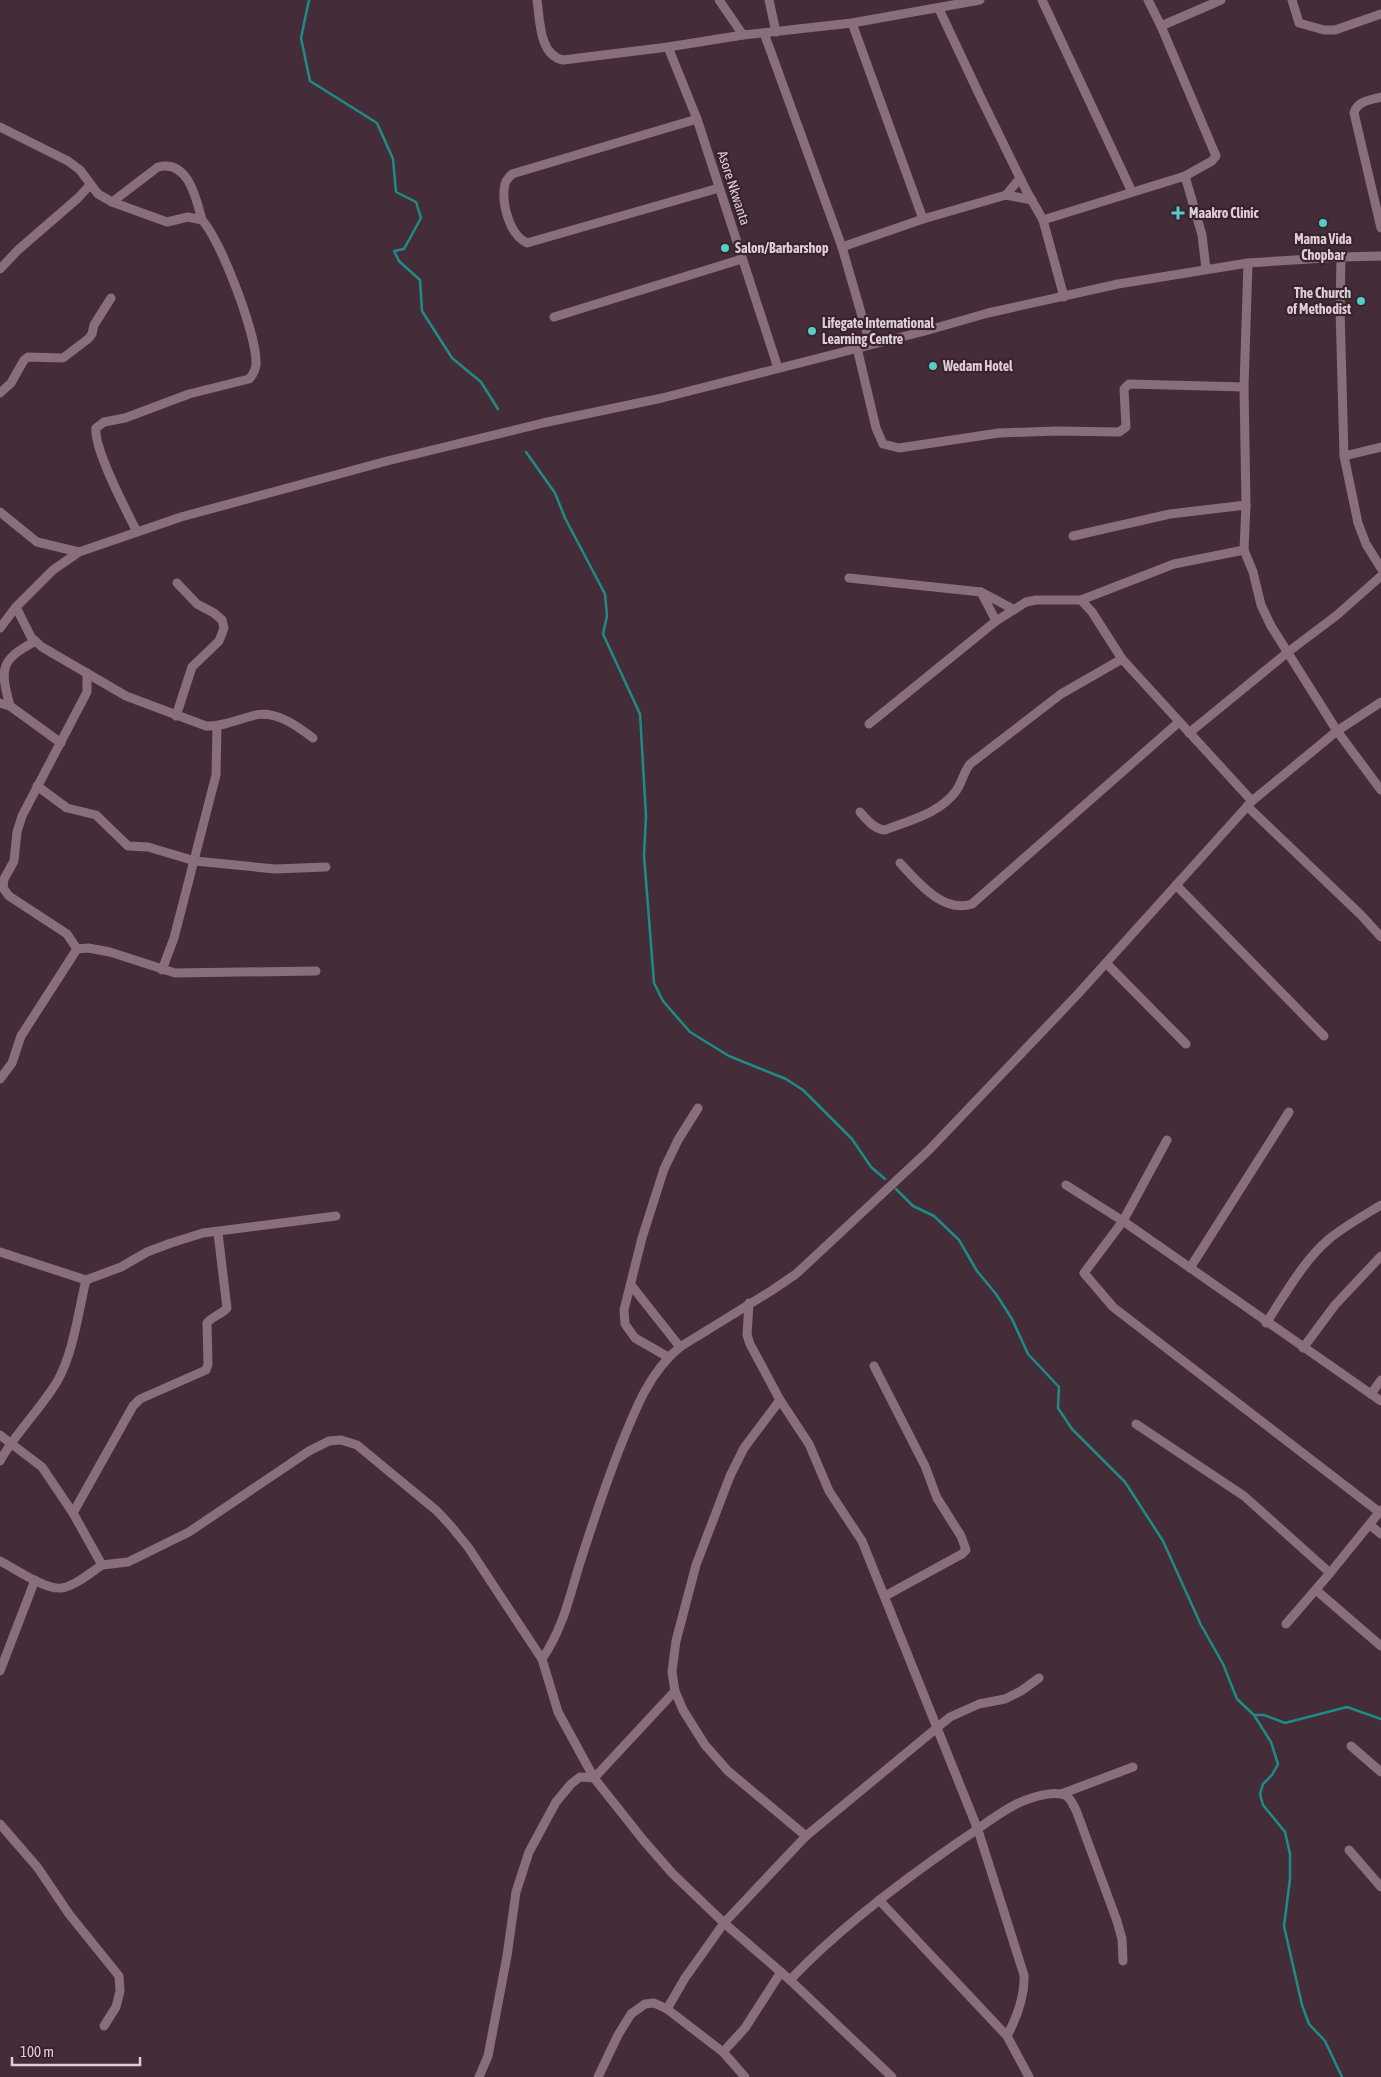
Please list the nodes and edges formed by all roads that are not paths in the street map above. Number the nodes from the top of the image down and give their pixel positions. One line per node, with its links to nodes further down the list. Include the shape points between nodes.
1 (537, 0): 16 (street, via 545,46 557,59)
2 (719, 0): 15 (street)
3 (769, 0): 13 (street)
4 (980, 0): 9 (street)
5 (1042, 0): 24 (street)
6 (1148, 0): 12 (street)
7 (1220, 0): 12 (street)
8 (1292, 0): 10 (street, via 1299,23 1324,30 1335,30)
9 (939, 9): 11 (street); 21 (street)
10 (1381, 14)
11 (852, 22): 13 (street); 28 (street)
12 (1161, 26): 20 (street, via 1216,156)
13 (776, 32): 14 (street)
14 (764, 33): 15 (street); 32 (street)
15 (743, 35): 16 (street)
16 (668, 48): 18 (street, Asore Nkwanta)
17 (1381, 97): 31 (street, via 1362,103 1354,113)
18 (697, 119): 23 (street, Asore Nkwanta); 23 (street, via 512,174 505,182 504,194 512,228 520,240 527,243)
19 (0, 127): 22 (street, via 68,161 80,170)
20 (1185, 176): 24 (street); 38 (street, via 1202,235)
21 (1020, 178): 25 (street); 26 (street)
22 (90, 185): 27 (street); 37 (street)
23 (719, 188): 35 (street, Asore Nkwanta)
24 (1132, 192): 30 (street)
25 (1006, 195): 26 (street); 28 (street)
26 (1032, 200): 30 (street)
27 (112, 202): 29 (street, via 167,222 188,217); 29 (street, via 165,165 189,180)
28 (923, 219): 32 (street)
29 (202, 220): 51 (street, via 223,255 239,296 256,366 249,379 189,394 104,422 96,428 115,489)
30 (1043, 220): 39 (street)
31 (1381, 228)
32 (842, 247): 42 (street)
33 (1381, 256): 34 (street)
34 (1341, 257): 36 (street); 48 (street)
35 (742, 259): 41 (street); 44 (street, Asore Nkwanta)
36 (1248, 263): 38 (street); 45 (street)
37 (0, 269)
38 (1206, 269): 39 (street)
39 (1064, 297): 42 (street)
40 (111, 298): 46 (street, via 88,339 63,358 28,357 11,383)
41 (554, 317)
42 (870, 344): 43 (street)
43 (857, 348): 44 (street); 45 (street, via 876,428 883,444 899,448 998,433 1119,432 1126,427 1124,389 1129,384)
44 (778, 368): 51 (street, via 387,461)
45 (1244, 386): 49 (street)
46 (0, 393)
47 (1381, 448): 48 (street)
48 (1344, 456): 55 (street, via 1358,523)
49 (1246, 505): 52 (street, via 1170,514); 53 (street)
50 (0, 512): 54 (street, via 37,542)
51 (137, 532): 54 (street)
52 (1073, 536)
53 (1244, 550): 60 (street, via 1174,564); 68 (street, via 1261,605)
54 (79, 552): 62 (street, via 53,570)
55 (1381, 568)
56 (1381, 576): 68 (street)
57 (849, 578): 59 (street)
58 (177, 583): 74 (street, via 197,604 222,620 224,628 218,641 192,667)
59 (981, 592): 63 (street); 65 (street)
60 (1094, 596): 61 (street); 64 (street)
61 (1081, 600): 63 (street, via 1036,600); 64 (street)
62 (16, 606): 66 (street); 67 (street)
63 (1013, 609): 65 (street)
64 (1092, 612): 69 (street)
65 (996, 621): 76 (street)
66 (0, 628)
67 (34, 642): 70 (street); 73 (street, via 17,649 2,666 1,678)
68 (1288, 652): 78 (street); 79 (street)
69 (1122, 659): 75 (street); 85 (street, via 1060,694 977,759 964,772 957,790 931,813 885,830 873,825)
70 (87, 673): 74 (street, via 126,696); 81 (street, via 86,692)
71 (1381, 702): 78 (street)
72 (0, 703): 73 (street)
73 (10, 706): 81 (street)
74 (176, 716): 77 (street)
75 (1179, 722): 79 (street); 87 (street, via 972,904 964,907 939,899)
76 (869, 724)
77 (217, 727): 80 (street, via 254,715 272,716 292,722); 86 (street, via 216,775)
78 (1337, 731): 83 (street); 84 (street)
79 (1189, 733): 84 (street)
80 (313, 738)
81 (61, 743): 82 (street)
82 (37, 786): 86 (street, via 67,808 96,815 128,846 148,847); 91 (street, via 22,816 14,861 2,888 67,934)
83 (1381, 790)
84 (1250, 803): 89 (street); 90 (street)
85 (860, 812)
86 (195, 861): 88 (street, via 275,869); 93 (street)
87 (900, 862)
88 (326, 867)
89 (1176, 885): 92 (street); 95 (street)
90 (1381, 937)
91 (76, 949): 93 (street, via 110,952); 97 (street, via 21,1036 12,1063)
92 (1106, 963): 96 (street); 111 (street, via 929,1150 796,1274)
93 (162, 970): 94 (street, via 175,973)
94 (316, 971)
95 (1324, 1036)
96 (1186, 1044)
97 (0, 1079)
98 (698, 1108): 110 (street, via 664,1169)
99 (1289, 1112): 108 (street)
100 (1167, 1140): 104 (street)
101 (1066, 1184): 104 (street)
102 (1381, 1205): 112 (street, via 1328,1240 1307,1263)
103 (336, 1216): 105 (street)
104 (1123, 1221): 108 (street); 125 (street, via 1086,1269 1084,1273 1088,1280 1113,1307)
105 (218, 1233): 109 (street, via 171,1243); 126 (street, via 227,1308 206,1323 206,1370 133,1406)
106 (0, 1252): 109 (street)
107 (1381, 1256): 114 (street, via 1335,1305)
108 (1190, 1268): 112 (street)
109 (86, 1280): 123 (street, via 65,1365 44,1402)
110 (631, 1285): 113 (street); 115 (street, via 624,1310 625,1324 635,1338)
111 (749, 1303): 113 (street); 119 (street, via 750,1344)
112 (1266, 1323): 114 (street)
113 (680, 1347): 115 (street)
114 (1303, 1348): 118 (street)
115 (668, 1357): 137 (street, via 641,1396 599,1502 562,1622 553,1644)
116 (874, 1366): 134 (street, via 925,1466 937,1498 966,1550)
117 (1381, 1380): 118 (street)
118 (1371, 1394): 120 (street)
119 (780, 1400): 134 (street, via 809,1444 829,1491 862,1541); 140 (street, via 744,1448 696,1565 676,1641 672,1672)
120 (1381, 1402)
121 (1136, 1424): 131 (street, via 1244,1496)
122 (0, 1435): 123 (street)
123 (10, 1442): 124 (street); 126 (street, via 42,1466)
124 (0, 1461)
125 (1380, 1511): 127 (street)
126 (73, 1513): 130 (street)
127 (1370, 1525): 128 (street); 131 (street)
128 (1381, 1534)
129 (0, 1561): 132 (street)
130 (102, 1565): 132 (street, via 59,1588); 137 (street, via 128,1562 165,1545 309,1452 329,1441 341,1440 357,1445 378,1461 450,1525)
131 (1330, 1573): 133 (street)
132 (35, 1580): 138 (street)
133 (1316, 1590): 135 (street); 136 (street)
134 (885, 1596): 141 (street)
135 (1286, 1624)
136 (1381, 1646)
137 (542, 1659): 145 (street, via 558,1712)
138 (0, 1671)
139 (1039, 1678): 141 (street, via 1005,1699 979,1704)
140 (675, 1691): 145 (street); 149 (street, via 705,1745 728,1771)
141 (937, 1726): 148 (street); 149 (street)
142 (1351, 1746): 144 (street)
143 (1133, 1767): 146 (street)
144 (1381, 1772)
145 (594, 1778): 153 (street, via 672,1873); 161 (street, via 580,1777 562,1793 529,1852 516,1892 507,1956)
146 (1061, 1794): 148 (street, via 1045,1795 1011,1806); 154 (street, via 1070,1798 1076,1810 1117,1921)
147 (0, 1824): 158 (street, via 38,1868 69,1914 120,1976 116,2007)
148 (978, 1830): 152 (street); 159 (street, via 1024,1975 1025,1987 1018,2013)
149 (806, 1836): 153 (street)
150 (1349, 1850): 151 (street)
151 (1381, 1887)
152 (879, 1900): 156 (street); 159 (street)
153 (724, 1923): 155 (street); 157 (street)
154 (1123, 1961)
155 (781, 1972): 156 (street); 160 (street, via 745,2028)
156 (790, 1980): 164 (street)
157 (667, 2009): 160 (street); 162 (street, via 654,2003 644,2004 630,2014)
158 (104, 2026)
159 (1007, 2036): 165 (street)
160 (723, 2052): 163 (street)
161 (482, 2076)
162 (598, 2077)
163 (745, 2077)
164 (892, 2077)
165 (1029, 2077)

